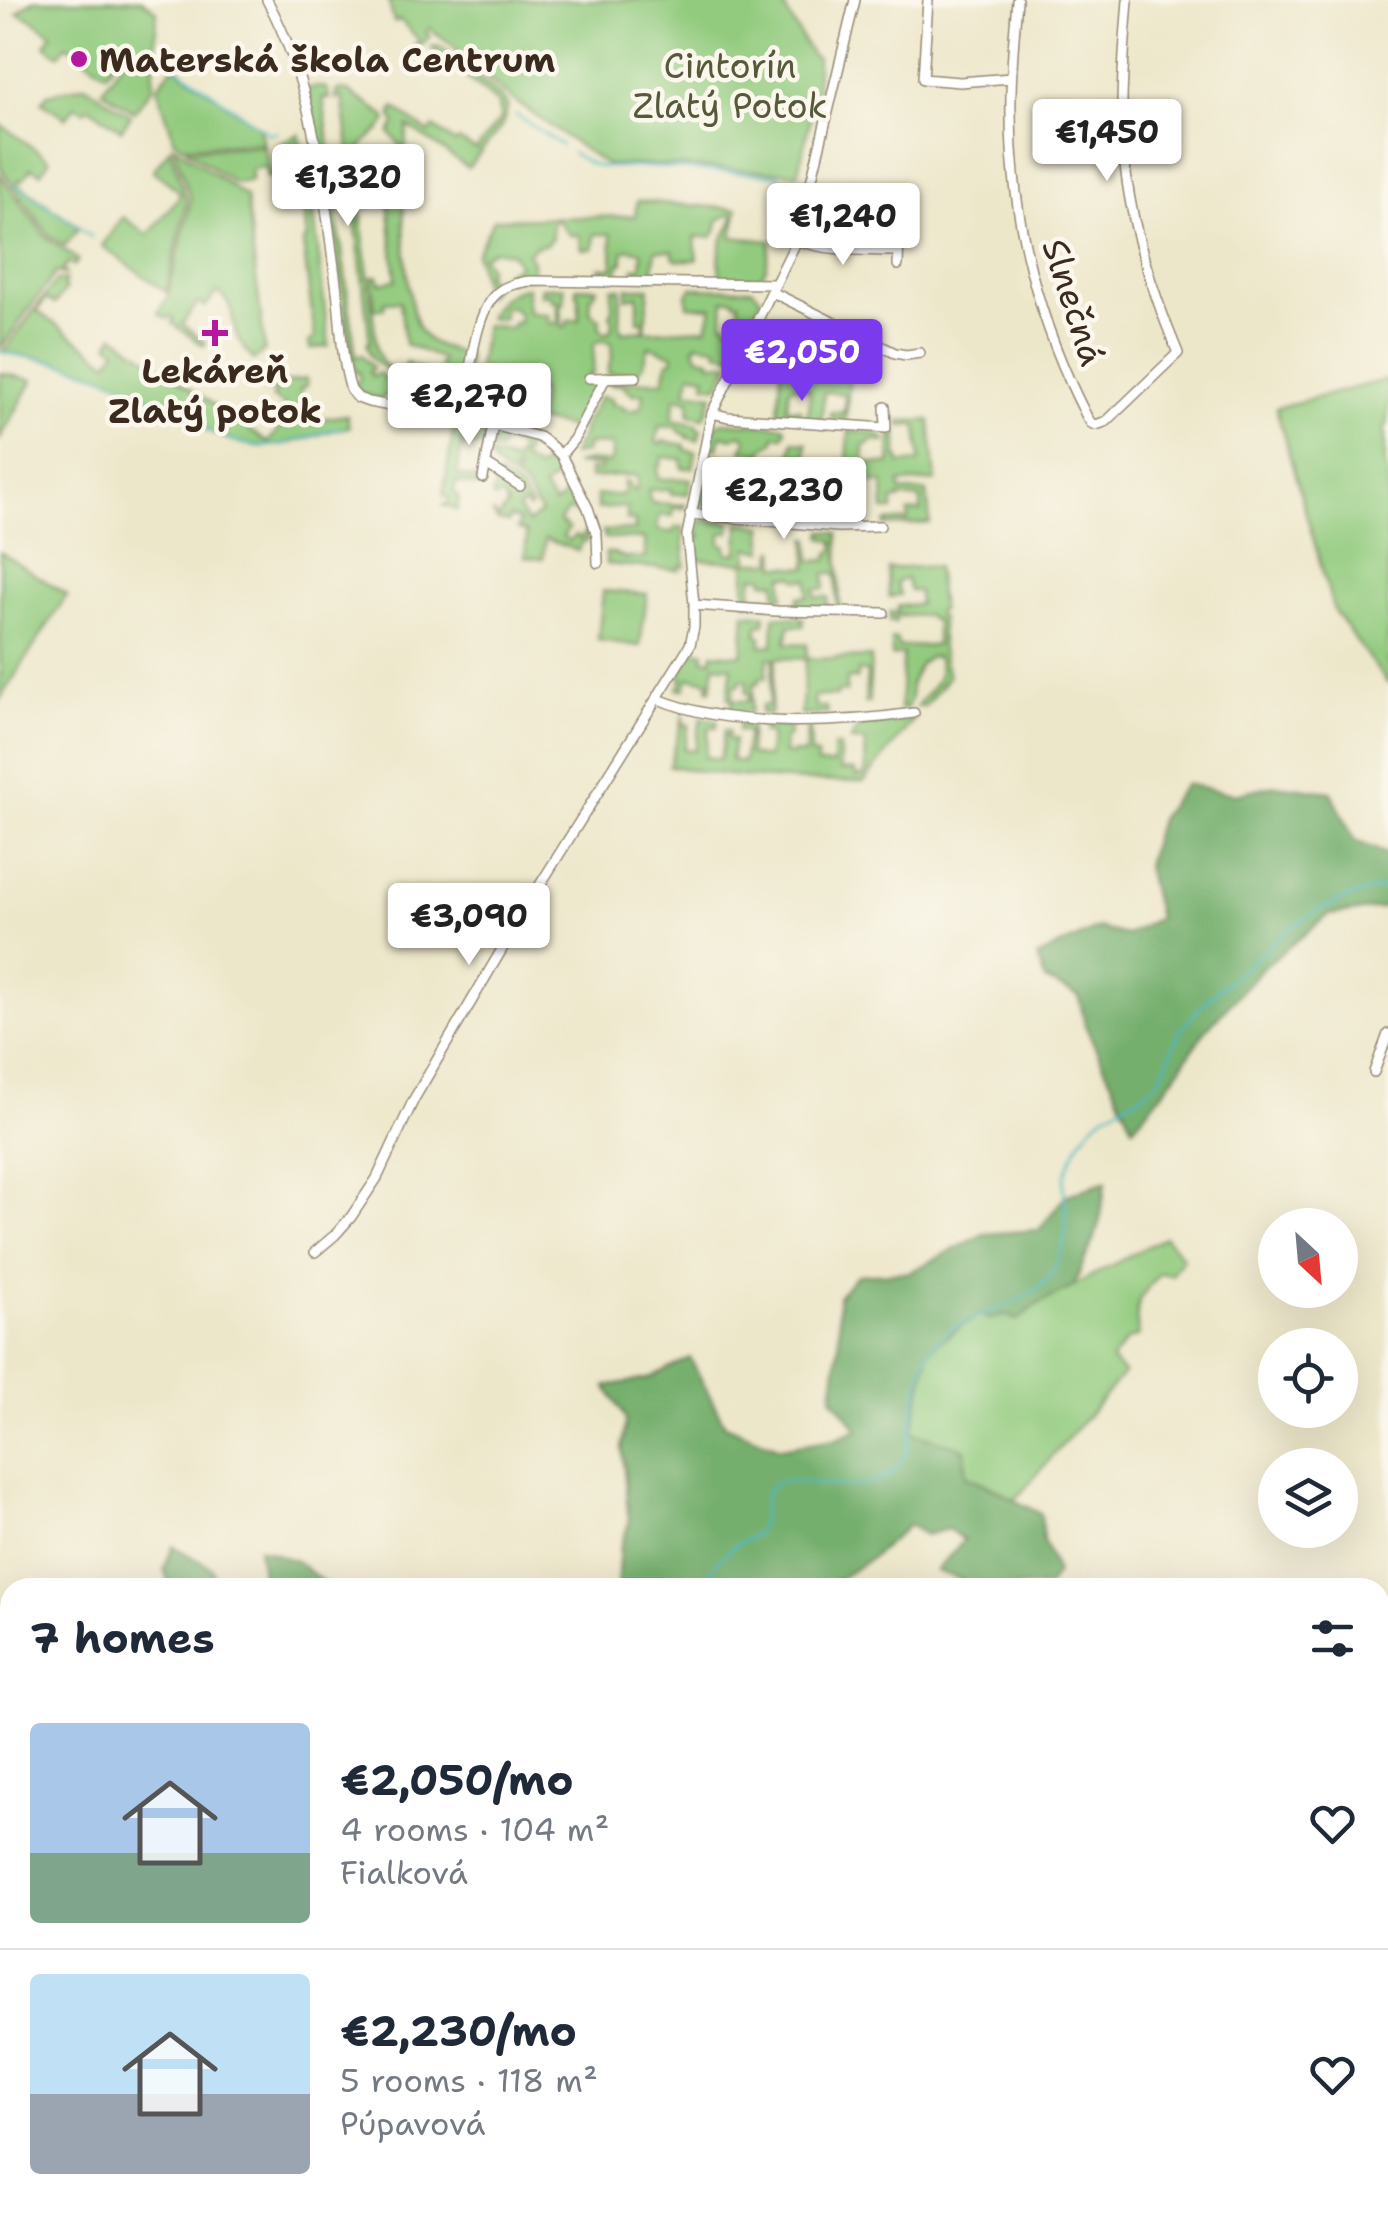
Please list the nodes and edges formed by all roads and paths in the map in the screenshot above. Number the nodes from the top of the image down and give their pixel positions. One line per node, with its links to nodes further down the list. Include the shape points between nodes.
1 (267, 0): 18 (street, via 294,62 315,145 351,390 368,402)
2 (854, 0): 8 (street)
3 (928, 0): 6 (street, via 922,79)
4 (1017, 0): 6 (street, Slnečná)
5 (1128, 0): 6 (street, Slnečná, via 1122,104 1128,192 1147,274 1178,353 1100,424 1090,422 1056,348 1030,266 1014,171)
6 (1011, 78)
7 (899, 237): 9 (street)
8 (797, 240): 9 (street); 11 (street)
9 (898, 251): 10 (street)
10 (898, 265)
11 (774, 288): 12 (street, via 895,353); 17 (street); 18 (street, via 513,284 493,296 481,318)
12 (920, 354)
13 (636, 377): 15 (street)
14 (589, 378): 15 (street)
15 (606, 378): 20 (street)
16 (886, 408): 17 (street, via 886,428)
17 (712, 413): 24 (street)
18 (463, 419): 19 (street)
19 (493, 426): 20 (street, via 539,437); 21 (street)
20 (561, 455): 26 (street, via 593,522)
21 (486, 464): 22 (street); 23 (street)
22 (483, 478)
23 (520, 486)
24 (690, 514): 25 (street); 27 (street)
25 (880, 526)
26 (598, 563)
27 (694, 606): 28 (street); 29 (street, via 690,644)
28 (884, 613)
29 (656, 703): 30 (street, via 780,722); 33 (street, via 535,892 414,1099 377,1178)
30 (914, 713)
31 (1388, 1034): 32 (street)
32 (1374, 1072)
33 (315, 1252)

